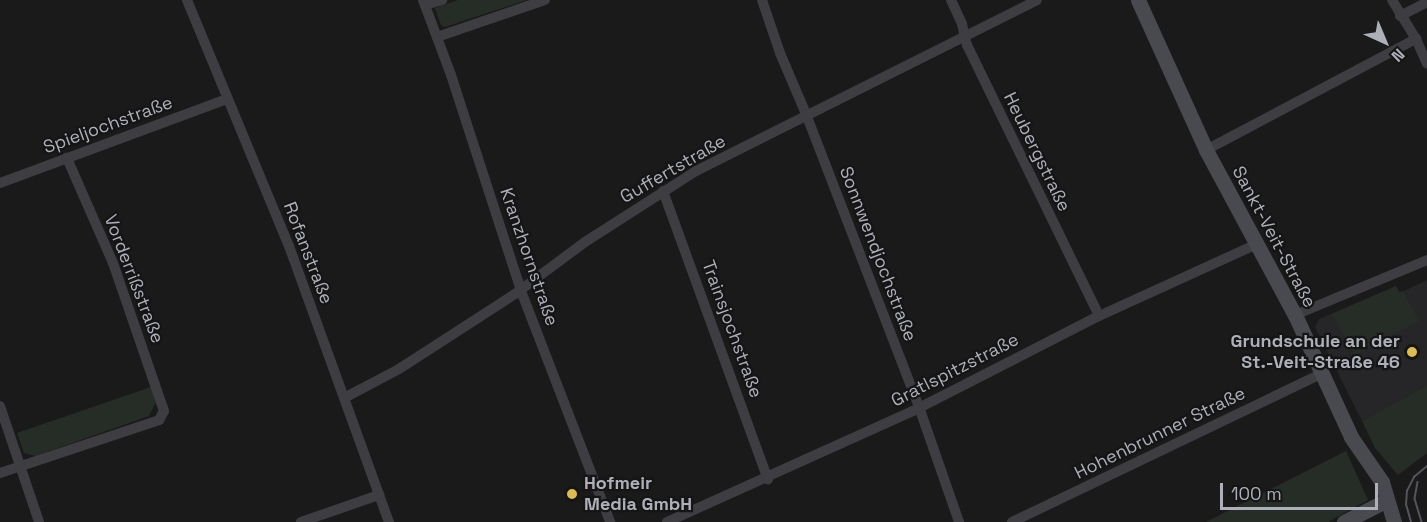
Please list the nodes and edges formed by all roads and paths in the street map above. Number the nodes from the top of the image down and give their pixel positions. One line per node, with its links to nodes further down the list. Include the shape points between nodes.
1 (187, 0): 17 (street, Rofanstraße)
2 (442, 0): 11 (street)
3 (545, 0): 14 (street)
4 (753, 0): 5 (street)
5 (761, 0): 18 (street, Sonnwendjochstraße)
6 (951, 0): 13 (street, Heubergstraße)
7 (1037, 0): 13 (street, Guffertstraße)
8 (1138, 0): 19 (street, Sankt-Veit-Straße)
9 (1392, 0): 12 (street)
10 (1427, 2): 12 (street)
11 (424, 3): 14 (street, Kranzhornstraße)
12 (1400, 16): 15 (street)
13 (965, 34): 18 (street, Guffertstraße); 27 (street, Heubergstraße)
14 (437, 37): 25 (street, Kranzhornstraße)
15 (1416, 39): 16 (street); 19 (street)
16 (1427, 64)
17 (227, 99): 20 (street, Spieljochstraße); 29 (street, Rofanstraße, via 289,246)
18 (806, 114): 22 (street, Guffertstraße); 31 (street, Sonnwendjochstraße)
19 (1206, 150): 23 (street, Sankt-Veit-Straße)
20 (67, 158): 21 (street, Spieljochstraße); 32 (street, Vorderrißstraße, via 113,263 164,408 159,420)
21 (0, 183)
22 (663, 190): 25 (street, Guffertstraße); 34 (street, Trainsjochstraße)
23 (1255, 245): 26 (street, Sankt-Veit-Straße); 27 (street, Gratlspitzstraße)
24 (1427, 260): 26 (street)
25 (521, 291): 29 (street, Guffertstraße, via 399,369); 40 (street, Kranzhornstraße)
26 (1295, 315): 28 (street, Sankt-Veit-Straße)
27 (1099, 316): 31 (street, Gratlspitzstraße)
28 (1321, 374): 36 (street, Sankt-Veit-Straße, via 1351,437 1382,482); 43 (street, Hohenbrunner Straße)
29 (344, 398): 35 (street, Rofanstraße)
30 (0, 406): 32 (street)
31 (919, 407): 34 (street, Gratlspitzstraße); 42 (street, Sonnwendjochstraße)
32 (20, 466): 33 (street); 37 (street)
33 (0, 473)
34 (768, 479): 41 (street, Gratlspitzstraße)
35 (379, 495): 38 (street); 39 (street, Rofanstraße)
36 (1387, 500): 44 (street); 45 (street, Sankt-Veit-Straße)
37 (39, 522)
38 (301, 522)
39 (389, 522)
40 (610, 522)
41 (667, 522)
42 (959, 522)
43 (1012, 522)
44 (1344, 522)
45 (1394, 522)

